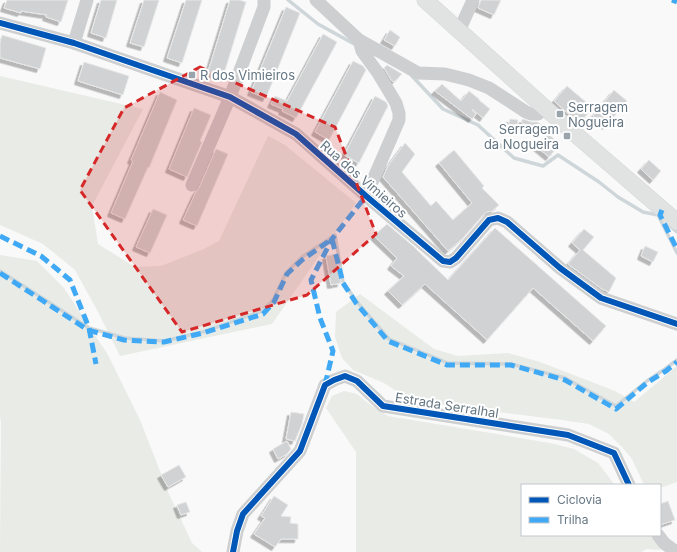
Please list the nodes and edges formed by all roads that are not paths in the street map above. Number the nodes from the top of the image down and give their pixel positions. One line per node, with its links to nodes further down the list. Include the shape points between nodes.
1 (87, 0): 8 (street)
2 (264, 0): 10 (street, via 264,7)
3 (316, 0): 9 (street)
4 (424, 0): 7 (main road)
5 (473, 0): 7 (street)
6 (0, 23): 8 (street, Rua dos Vimieiros)
7 (460, 31): 11 (main road)
8 (74, 43): 10 (street, Rua dos Vimieiros)
9 (360, 45): 11 (street, via 418,73 445,74 489,88 531,114 538,114); 13 (street, via 396,103 399,113 399,120)
10 (230, 97): 12 (street); 13 (street, Rua dos Vimieiros, via 296,134)
11 (544, 107): 14 (main road)
12 (192, 185)
13 (366, 196): 15 (street, Rua dos Vimieiros, via 443,261 450,262 456,258 489,220 498,218 507,222 560,268 601,298)
14 (677, 222)
15 (677, 324)
16 (629, 484): 18 (street, Estrada Serralhal, via 614,453 568,435 384,406 357,381 345,376 325,385 300,451 243,514 236,531)
17 (659, 536): 19 (street)
18 (233, 552)
19 (676, 552)

